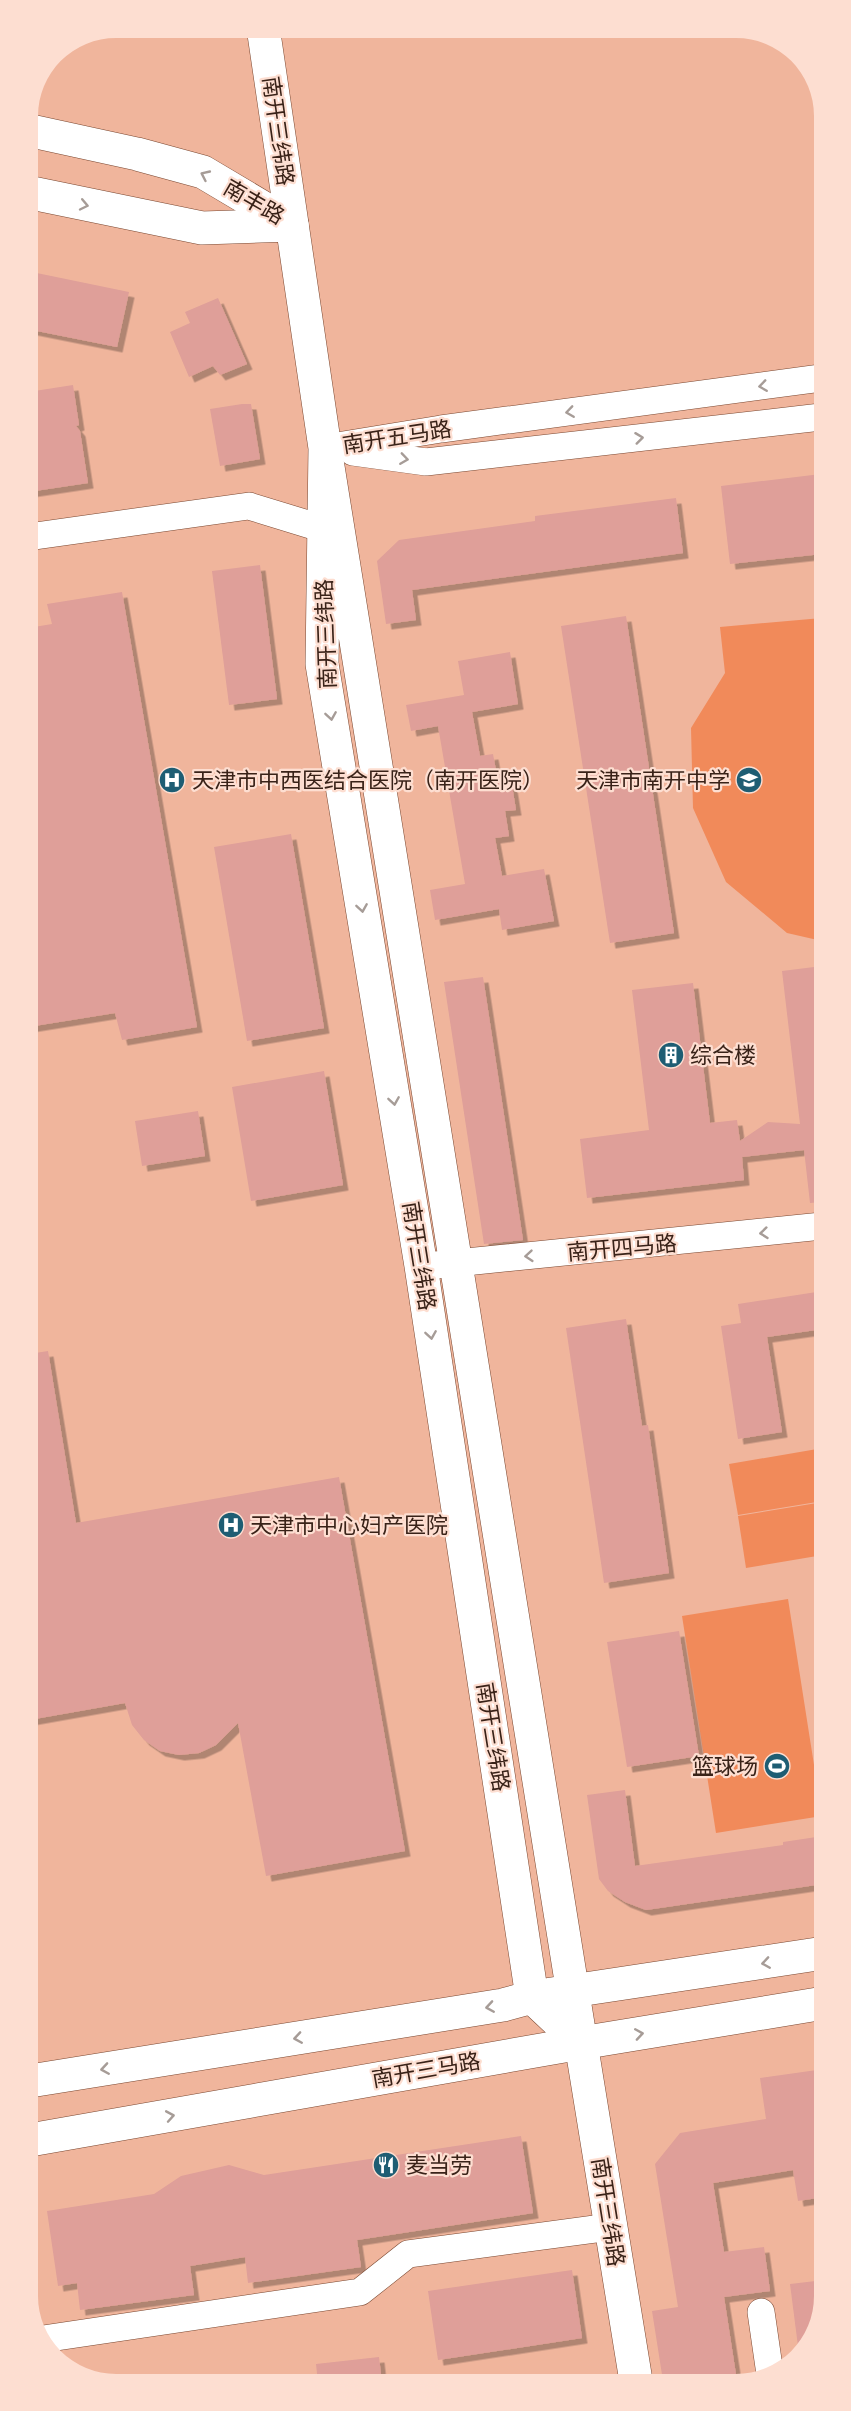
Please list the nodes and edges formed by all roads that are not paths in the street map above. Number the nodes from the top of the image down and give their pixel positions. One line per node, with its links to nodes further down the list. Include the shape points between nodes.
1 (265, 38): 4 (street, 南开三纬路)
2 (38, 132): 4 (street, 南丰路, one-way to 2, via 203,172)
3 (38, 194): 4 (street, 南丰路, one-way to 4, via 202,228)
4 (292, 225): 7 (street, 南开三纬路)
5 (814, 379): 7 (street, 南开五马路, one-way to 7)
6 (814, 418): 7 (street, 南开五马路, one-way to 6, via 426,462)
7 (325, 448): 8 (street, 南开三纬路); 11 (street, 南开三纬路)
8 (324, 529): 9 (street, via 249,506); 12 (street, 南开三纬路, one-way to 12, via 322,664)
9 (38, 536)
10 (814, 1227): 11 (street, 南开四马路, one-way to 11)
11 (458, 1263): 12 (street, 南开四马路); 14 (street, 南开三纬路)
12 (421, 1266): 15 (street, 南开三纬路, one-way to 15)
13 (814, 1955): 14 (street, one-way to 14)
14 (572, 1992): 15 (street); 17 (street, 南开三纬路)
15 (532, 1997): 17 (street); 18 (street, one-way to 18, via 503,2005)
16 (814, 2005): 17 (street, 南开三马路, one-way to 16)
17 (581, 2043): 19 (street, 南开三马路, one-way to 17); 20 (street, 南开三纬路)
18 (38, 2080)
19 (38, 2139)
20 (610, 2227): 22 (street, via 408,2254 360,2292); 24 (street, 南开三纬路)
21 (761, 2312): 23 (street)
22 (50, 2338)
23 (769, 2366)
24 (635, 2374)

